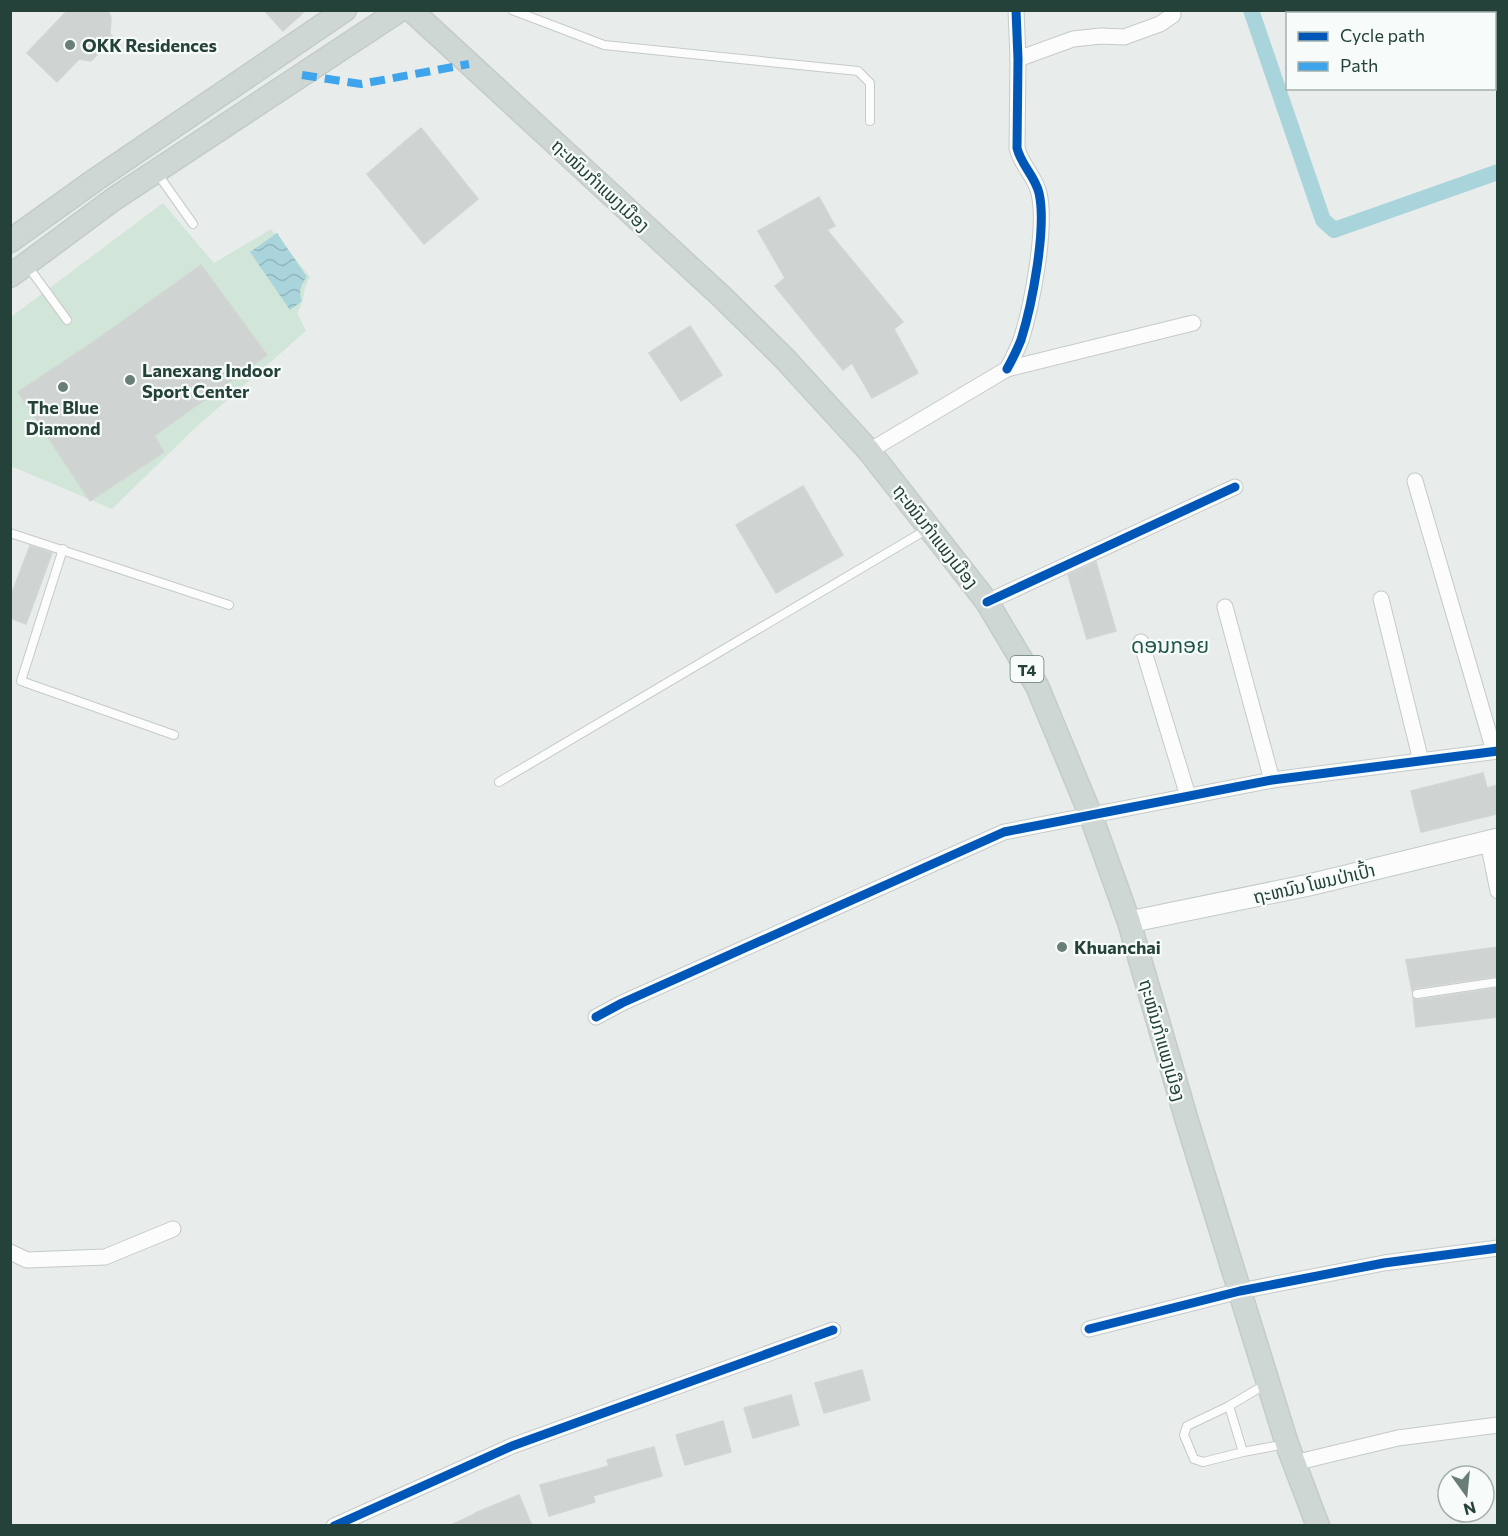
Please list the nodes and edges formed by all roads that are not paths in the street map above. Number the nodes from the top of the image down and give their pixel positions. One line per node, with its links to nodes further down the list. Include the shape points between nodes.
1 (345, 10): 11 (main road)
2 (400, 10): 9 (main road)
3 (411, 10): 16 (main road, ຖະໜົນກຳແພງເມືອງ / T4, via 721,296)
4 (512, 10): 8 (lane, via 603,45 858,71 870,83)
5 (1016, 10): 7 (street)
6 (1173, 15): 7 (street, via 1124,37 1073,39)
7 (1018, 59): 15 (street, via 1017,148 1039,194 1040,243 1020,341)
8 (870, 121)
9 (156, 172): 10 (lane); 12 (main road)
10 (193, 224)
11 (10, 241)
12 (18, 270): 13 (lane)
13 (67, 320)
14 (1193, 323): 15 (street)
15 (1007, 369): 16 (street)
16 (869, 451): 19 (main road, ຖະໜົນກຳແພງເມືອງ / T4)
17 (1415, 481): 28 (street)
18 (1235, 487): 23 (street)
19 (930, 528): 23 (main road, ຖະໜົນກຳແພງເມືອງ / T4); 31 (lane)
20 (10, 533): 21 (lane)
21 (63, 549): 24 (lane); 27 (lane, via 21,681)
22 (1382, 598): 29 (street)
23 (987, 602): 33 (main road, ຖະໜົນກຳແພງເມືອງ / T4, via 1037,686)
24 (229, 605)
25 (1225, 607): 30 (street)
26 (1141, 642): 32 (street)
27 (174, 735)
28 (1496, 751): 29 (street)
29 (1421, 760): 30 (street)
30 (1272, 780): 32 (street)
31 (498, 782)
32 (1188, 795): 33 (street)
33 (1091, 816): 36 (main road, ຖະໜົນກຳແພງເມືອງ / T4); 39 (street, via 1004,832)
34 (1493, 841): 35 (street); 36 (street, ຖະຫນົນ ໂພນປ່າເປົ້າ)
35 (1497, 891)
36 (1129, 922): 43 (main road, ຖະໜົນກຳແພງເມືອງ / T4)
37 (1497, 982): 38 (lane)
38 (1417, 994)
39 (596, 1017)
40 (173, 1228): 42 (street, via 105,1257 27,1260)
41 (1497, 1248): 43 (street, via 1384,1263)
42 (10, 1252)
43 (1240, 1291): 44 (street); 46 (main road, ຖະໜົນກຳແພງເມືອງ / T4)
44 (1089, 1329)
45 (832, 1330): 51 (street, via 512,1446)
46 (1269, 1383): 47 (lane); 50 (main road, ຖະໜົນກຳແພງເມືອງ / T4)
47 (1229, 1406): 49 (lane); 49 (lane, via 1187,1426 1184,1435 1197,1461)
48 (1497, 1425): 50 (street)
49 (1243, 1452): 50 (lane)
50 (1291, 1454): 52 (main road, ຖະໜົນກຳແພງເມືອງ / T4)
51 (334, 1526)
52 (1318, 1526)

